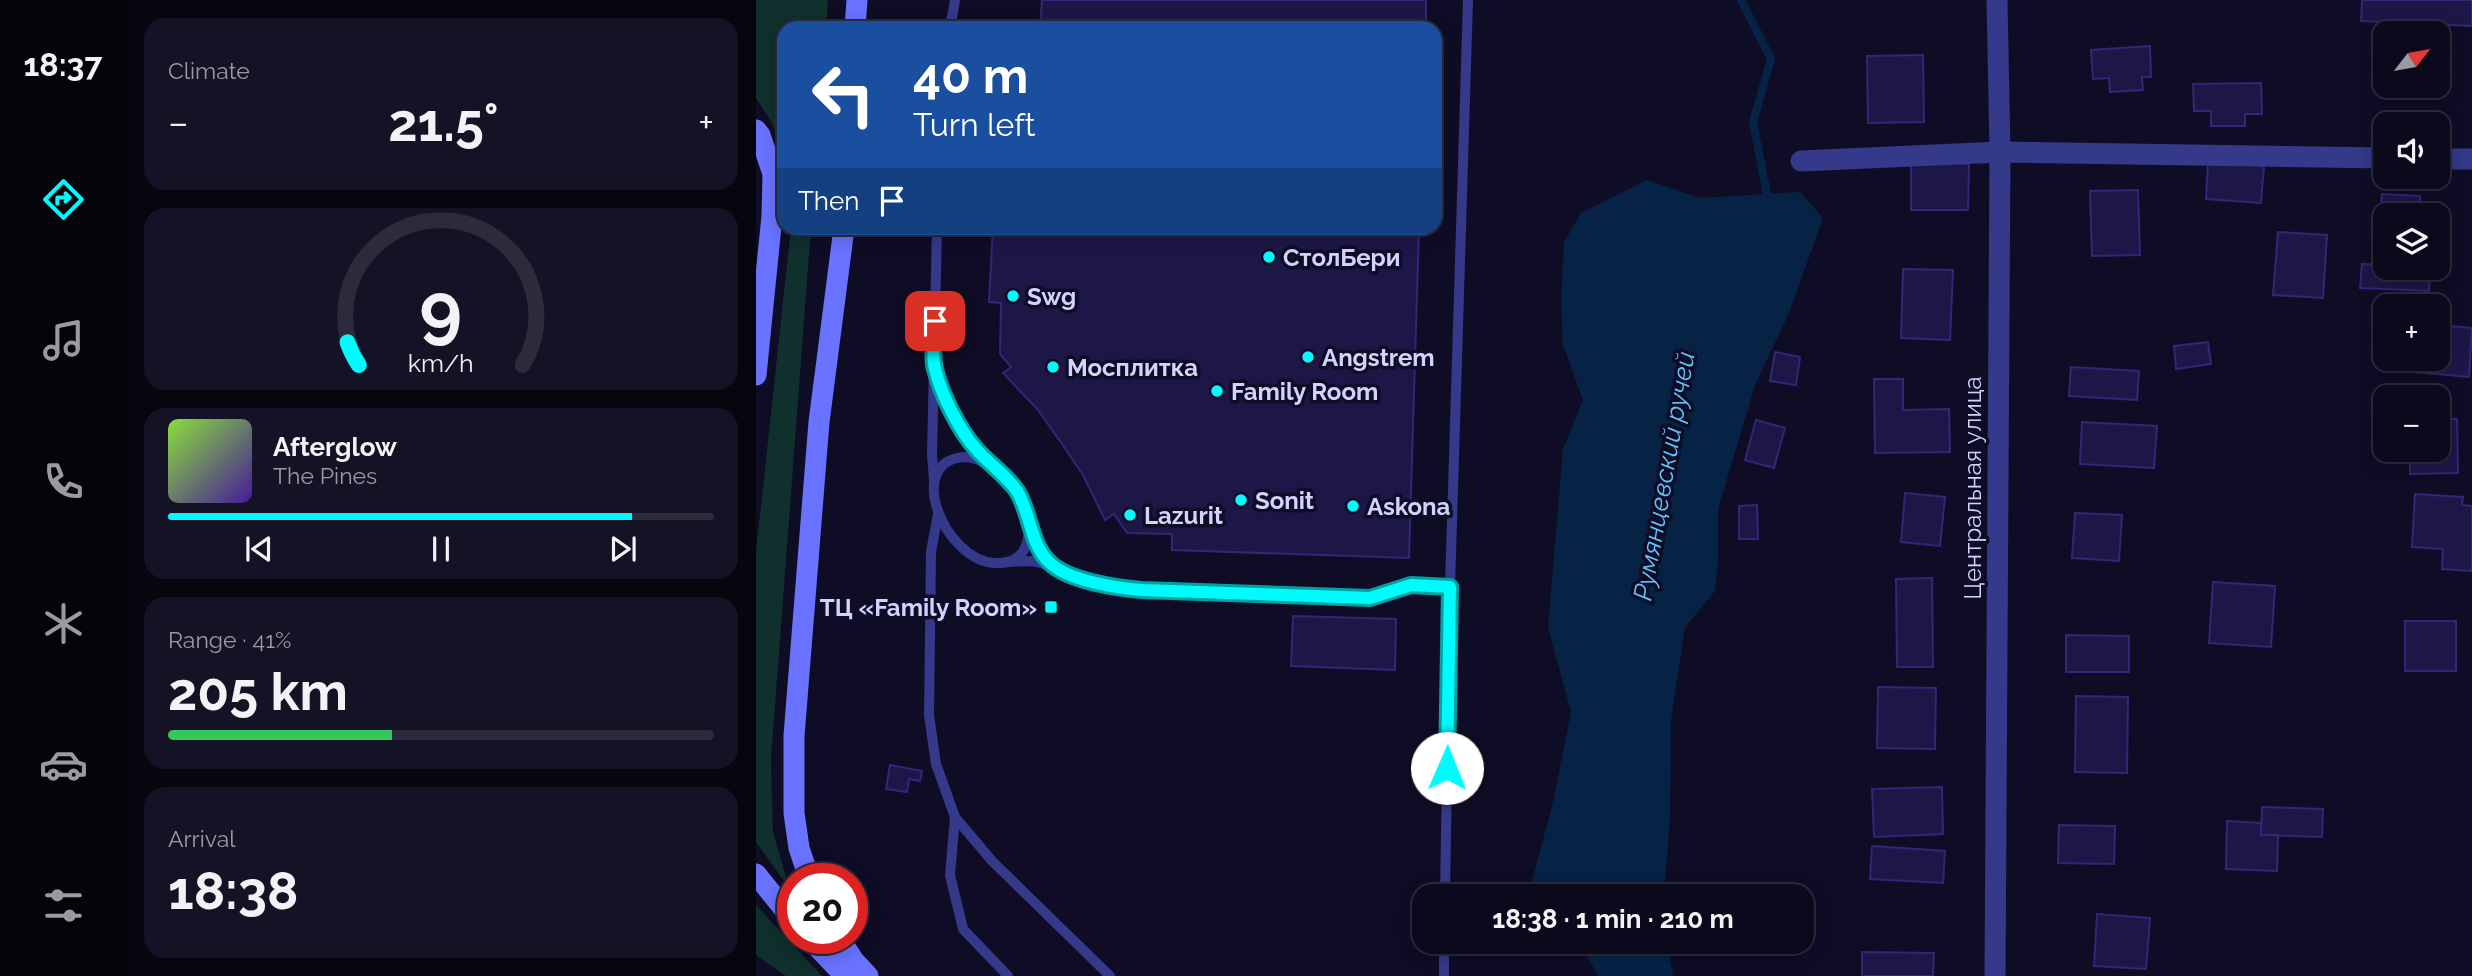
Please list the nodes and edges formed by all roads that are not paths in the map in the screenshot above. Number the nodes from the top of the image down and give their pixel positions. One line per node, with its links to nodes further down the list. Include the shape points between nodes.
1 (857, 0): 5 (main road)
2 (955, 0): 6 (lane)
3 (1468, 0): 23 (lane)
4 (1997, 0): 8 (street, Центральная улица)
5 (856, 21)
6 (951, 21)
7 (756, 130): 16 (main road, via 773,174)
8 (2000, 152): 9 (street); 12 (street); 37 (street, Центральная улица)
9 (2373, 158)
10 (2450, 159): 11 (street)
11 (2472, 159)
12 (1801, 161)
13 (843, 235): 25 (main road, via 819,422 794,736 794,813)
14 (937, 235): 15 (lane)
15 (934, 368): 17 (lane, via 953,415 973,447); 18 (lane)
16 (756, 374)
17 (992, 466): 18 (lane, via 968,457 951,460 940,470); 20 (lane, via 1018,493)
18 (934, 486): 19 (lane)
19 (938, 513): 21 (lane, via 949,534 970,554 989,562); 24 (lane, via 931,552 929,715 936,764)
20 (1028, 520): 21 (lane, via 1023,550); 22 (lane)
21 (1006, 562): 22 (lane)
22 (1051, 565): 23 (lane, via 1118,589 1370,598 1411,585)
23 (1450, 587): 27 (lane)
24 (956, 817): 34 (lane, via 950,875 963,929); 35 (lane, via 992,861)
25 (804, 863)
26 (756, 874): 28 (main road)
27 (1445, 884)
28 (777, 900)
29 (824, 954): 32 (main road)
30 (849, 954): 33 (main road)
31 (1444, 954): 36 (lane)
32 (845, 976)
33 (868, 976)
34 (1009, 976)
35 (1110, 976)
36 (1444, 976)
37 (1995, 976)

